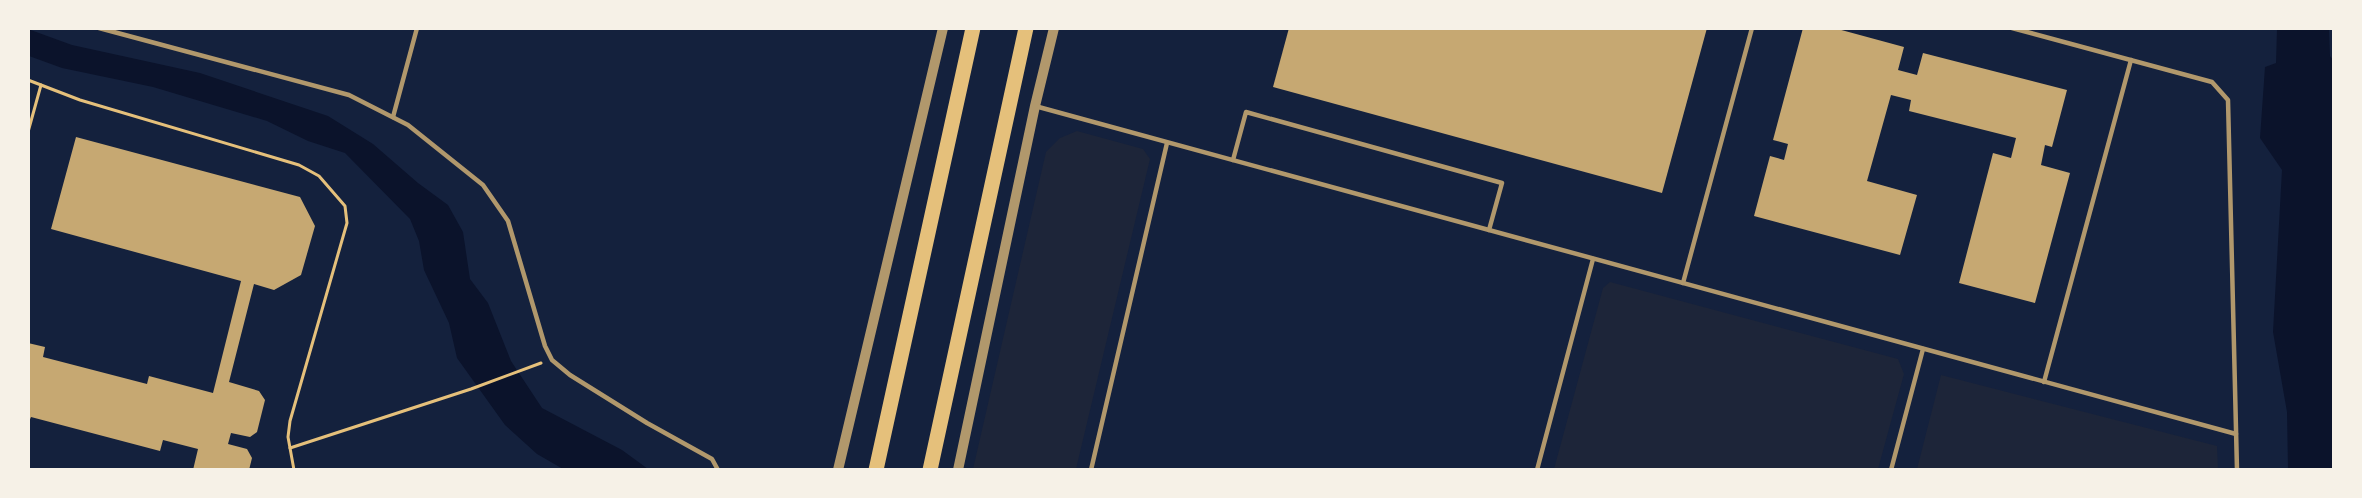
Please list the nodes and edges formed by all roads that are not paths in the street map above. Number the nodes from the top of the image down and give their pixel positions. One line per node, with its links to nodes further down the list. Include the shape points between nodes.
1 (99, 28): 11 (lane, via 348,95)
2 (417, 28): 11 (lane)
3 (943, 28): 21 (street)
4 (974, 28): 22 (main road)
5 (1026, 28): 23 (main road)
6 (1054, 28): 10 (street)
7 (1752, 28): 16 (lane)
8 (2012, 28): 9 (lane)
9 (2131, 60): 18 (lane); 19 (lane, via 2212,82 2228,100)
10 (1035, 106): 12 (lane); 24 (street)
11 (393, 117): 20 (lane, via 483,185 508,221 552,360 647,423 712,459)
12 (1167, 143): 13 (lane); 25 (lane)
13 (1233, 160): 14 (lane); 14 (lane, via 1246,112 1502,183)
14 (1489, 230): 15 (lane)
15 (1593, 258): 16 (lane); 26 (lane)
16 (1683, 284): 17 (lane)
17 (1923, 349): 18 (lane); 27 (lane)
18 (2044, 382): 19 (lane)
19 (2236, 434): 28 (lane)
20 (718, 470)
21 (838, 470)
22 (876, 470)
23 (930, 470)
24 (958, 470)
25 (1091, 470)
26 (1537, 470)
27 (1891, 470)
28 (2237, 470)

